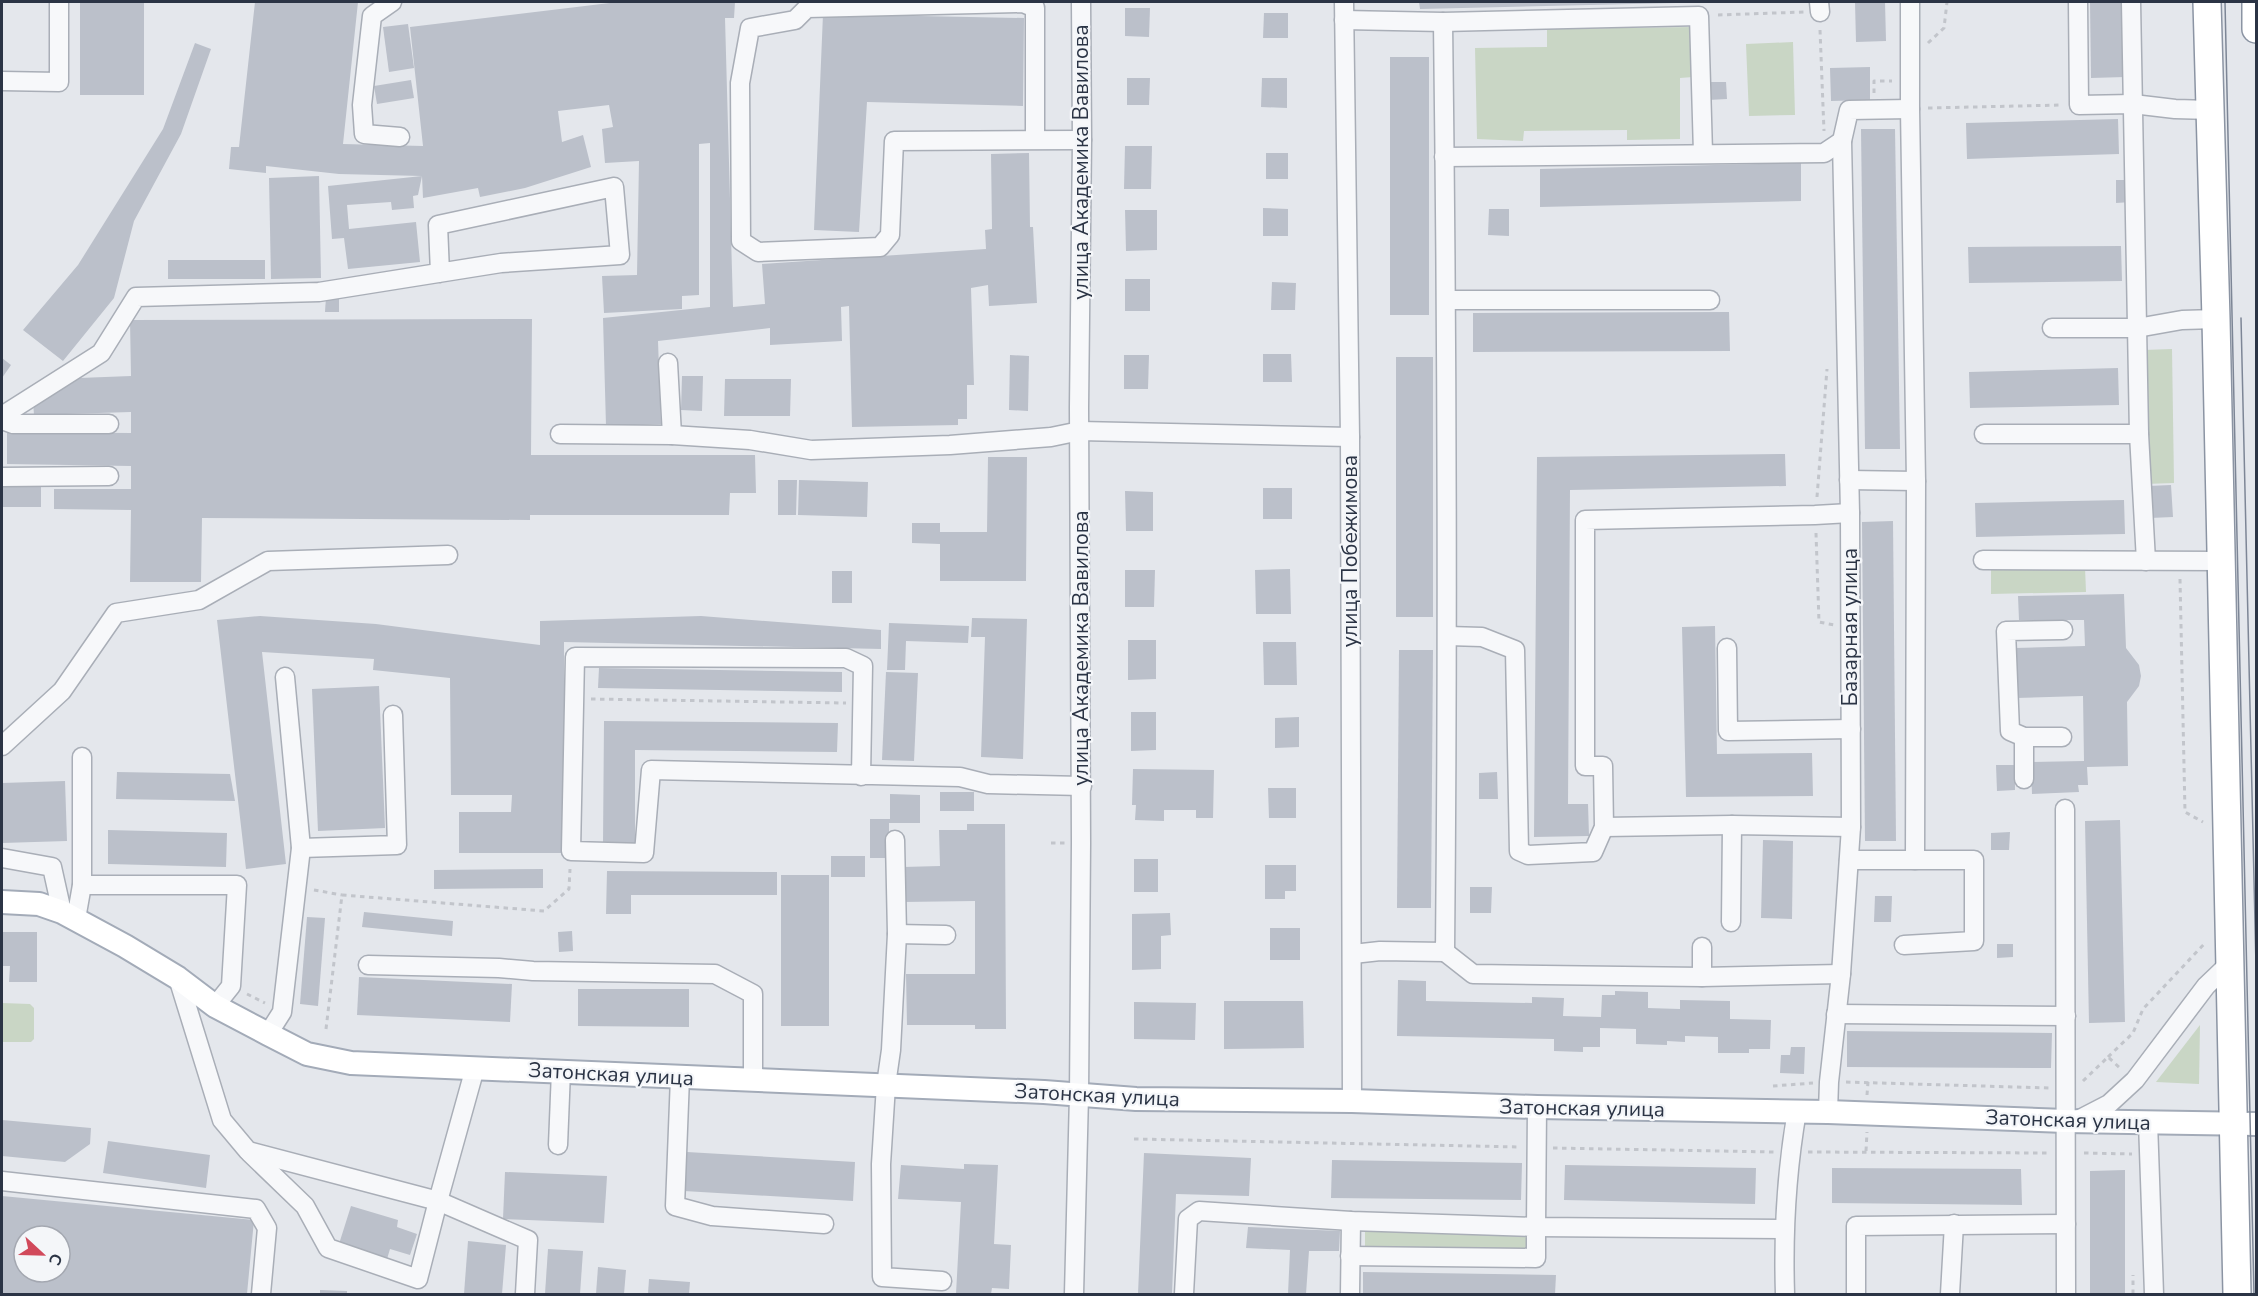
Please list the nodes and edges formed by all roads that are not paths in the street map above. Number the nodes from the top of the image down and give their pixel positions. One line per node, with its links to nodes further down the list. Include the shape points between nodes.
1 (59, 2): 11 (street, via 58,82)
2 (392, 2): 15 (street, via 372,16 362,105 364,134)
3 (1081, 2): 17 (street, улица Академика Вавилова)
4 (1344, 2): 9 (street, улица Побежимова)
5 (1911, 2): 13 (street)
6 (2078, 2): 12 (street, via 2079,105)
7 (2131, 2): 12 (street)
8 (2207, 2): 14 (highway)
9 (1344, 21): 10 (street); 35 (street, улица Побежимова)
10 (1443, 22): 19 (street, via 1699,16); 20 (street)
11 (2, 81)
12 (2133, 104): 14 (street); 25 (street)
13 (1910, 108): 18 (street, Базарная улица, via 1849,110); 39 (street)
14 (2211, 110): 24 (highway)
15 (400, 137)
16 (1035, 139): 16 (street, via 894,141 890,236 880,247 758,252 741,241 740,83 750,28 795,20 807,8 1023,3 1035,8); 17 (street)
17 (1082, 140): 30 (street, улица Академика Вавилова)
18 (1842, 141): 19 (street, via 1824,153); 38 (street, Базарная улица)
19 (1703, 153): 20 (street)
20 (1444, 157): 22 (street)
21 (440, 273): 21 (street, via 501,263 620,255 614,187 438,225); 28 (street, via 319,292 136,297 101,353)
22 (1447, 300): 23 (street); 46 (street)
23 (1710, 300)
24 (2216, 319): 25 (street); 44 (highway)
25 (2137, 327): 26 (street); 33 (street)
26 (2052, 328)
27 (668, 363): 34 (street)
28 (2, 418): 29 (street, via 13,424)
29 (109, 424)
30 (1080, 431): 34 (street, via 950,446 811,450 750,440); 35 (street); 57 (street, улица Академика Вавилова)
31 (560, 434): 34 (street)
32 (1984, 434): 33 (street)
33 (2139, 434): 43 (street)
34 (672, 435)
35 (1350, 437): 76 (street, улица Побежимова)
36 (109, 476): 37 (street)
37 (2, 477)
38 (1849, 480): 39 (street); 40 (street, Базарная улица)
39 (1916, 481): 66 (street)
40 (1850, 513): 50 (street, Базарная улица); 61 (street, via 1585,520 1585,766 1604,766)
41 (448, 555): 53 (street, via 268,561 199,600 116,613 62,691)
42 (1983, 560): 43 (street)
43 (2146, 561): 44 (street)
44 (2221, 561): 77 (highway)
45 (2063, 630): 51 (street, via 2006,631 2010,731)
46 (1448, 636): 61 (street, via 1482,637 1515,650 1519,851 1528,855 1593,852); 75 (street)
47 (1727, 648): 50 (street, via 1728,731)
48 (285, 677): 63 (street)
49 (393, 715): 63 (street, via 397,845)
50 (1851, 729): 60 (street, Базарная улица)
51 (2024, 737): 52 (street); 56 (street)
52 (2062, 737)
53 (2, 746)
54 (82, 757): 67 (street)
55 (861, 776): 55 (street, via 863,666 846,657 575,657 571,851 644,853 651,770); 57 (street, via 960,777 988,784)
56 (2024, 779)
57 (1082, 786): 91 (street, улица Академика Вавилова)
58 (2065, 809): 84 (street)
59 (1732, 825): 60 (street); 61 (street); 70 (street)
60 (1851, 826): 65 (street, Базарная улица)
61 (1604, 827)
62 (895, 840): 71 (street)
63 (301, 848): 85 (street, via 282,1012)
64 (2, 858): 69 (street, via 52,867)
65 (1849, 860): 66 (street); 79 (street, Базарная улица)
66 (1915, 860): 73 (street, via 1974,860 1974,941)
67 (82, 885): 69 (street); 82 (street, via 237,885 231,986)
68 (2, 902): 69 (main road, Затонская улица, via 39,904)
69 (69, 916): 81 (main road, Затонская улица)
70 (1731, 922)
71 (897, 934): 72 (street); 90 (street)
72 (946, 935)
73 (1904, 945)
74 (1702, 947): 80 (street)
75 (1445, 952): 76 (street); 80 (street, via 1473,974)
76 (1353, 954): 92 (street, улица Побежимова)
77 (2229, 964): 96 (street, via 2206,986 2135,1080 2109,1104); 98 (highway)
78 (368, 965): 89 (street, via 715,974 753,994)
79 (1840, 974): 80 (street); 83 (street, Базарная улица)
80 (1702, 977)
81 (178, 978): 82 (main road, Затонская улица); 100 (street, via 222,1120)
82 (215, 1006): 85 (main road, Затонская улица)
83 (1836, 1014): 84 (street); 95 (street, Базарная улица)
84 (2066, 1016): 96 (street, via 2065,1089)
85 (268, 1034): 86 (main road, Затонская улица, via 307,1054 351,1063)
86 (475, 1068): 87 (main road, Затонская улица); 102 (street)
87 (561, 1071): 88 (main road, Затонская улица); 99 (street)
88 (680, 1077): 89 (main road, Затонская улица); 104 (street, via 675,1206 712,1216)
89 (753, 1081): 90 (main road, Затонская улица)
90 (886, 1085): 91 (main road, Затонская улица); 110 (street, via 881,1164 882,1277)
91 (1079, 1095): 92 (main road, Затонская улица); 114 (street, улица Академика Вавилова)
92 (1352, 1101): 93 (main road, Затонская улица)
93 (1537, 1107): 94 (main road, Затонская улица); 107 (street)
94 (1797, 1111): 95 (main road, Затонская улица); 108 (street)
95 (1828, 1112): 96 (main road, Затонская улица)
96 (2070, 1121): 97 (main road, Затонская улица); 106 (street, via 2065,1153)
97 (2148, 1122): 98 (main road, Затонская улица); 121 (street)
98 (2245, 1124): 122 (highway)
99 (558, 1145)
100 (248, 1151): 102 (street); 111 (street, via 305,1206 328,1248)
101 (2, 1181): 112 (street, via 256,1209 267,1228)
102 (438, 1201): 111 (street); 113 (street, via 528,1240)
103 (1351, 1221): 107 (street); 109 (street); 115 (street, via 1199,1211 1188,1219)
104 (824, 1224)
105 (1954, 1224): 106 (street); 118 (street, via 1856,1226); 119 (street)
106 (2066, 1224): 120 (street)
107 (1536, 1227): 108 (street); 109 (street, via 1536,1258)
108 (1783, 1229): 117 (street)
109 (1350, 1256): 116 (street)
110 (942, 1281)
111 (416, 1287)
112 (261, 1294)
113 (525, 1294)
114 (1074, 1294)
115 (1184, 1294)
116 (1350, 1294)
117 (1785, 1294)
118 (1856, 1294)
119 (1950, 1294)
120 (2066, 1294)
121 (2154, 1294)
122 (2237, 1294)

